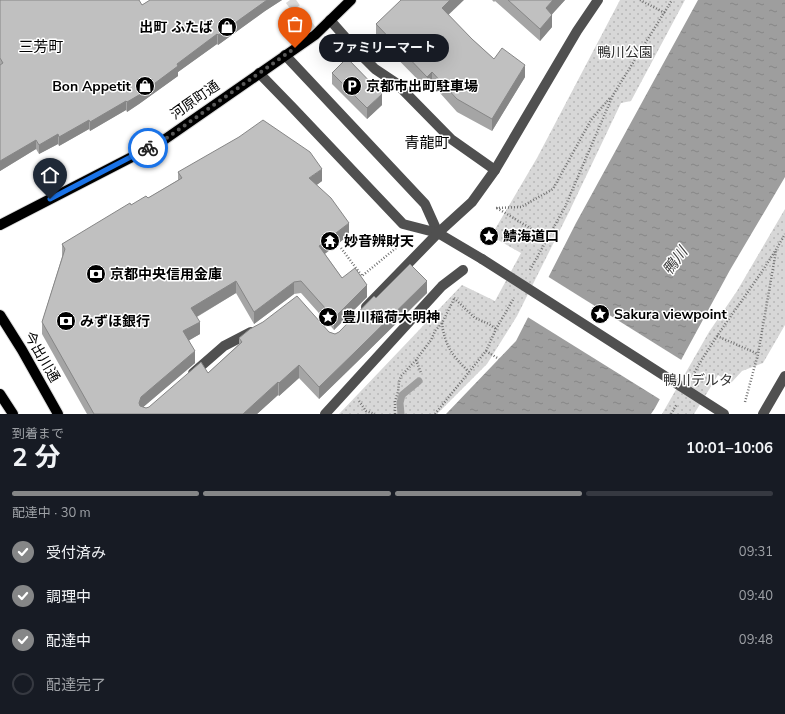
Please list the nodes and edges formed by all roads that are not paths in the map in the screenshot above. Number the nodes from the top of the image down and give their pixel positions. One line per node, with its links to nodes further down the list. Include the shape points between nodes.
1 (350, 0): 3 (main road, 河原町通)
2 (598, 0): 6 (street)
3 (330, 20): 4 (main road, 河原町通); 6 (street, via 375,69 396,84 451,140)
4 (285, 55): 5 (main road, 河原町通); 8 (street, via 425,204)
5 (258, 73): 7 (main road, 河原町通, via 161,142); 8 (street, via 403,224)
6 (495, 170): 8 (street, via 472,202)
7 (0, 225)
8 (438, 232): 10 (street); 19 (street, bridge)
9 (463, 270): 18 (street, via 442,286)
10 (361, 312)
11 (0, 316): 17 (main road, 今出川通)
12 (259, 329): 14 (street, via 224,346)
13 (785, 376): 20 (street)
14 (185, 380)
15 (0, 394): 16 (main road)
16 (13, 414)
17 (58, 414)
18 (325, 414)
19 (724, 414)
20 (763, 414)

